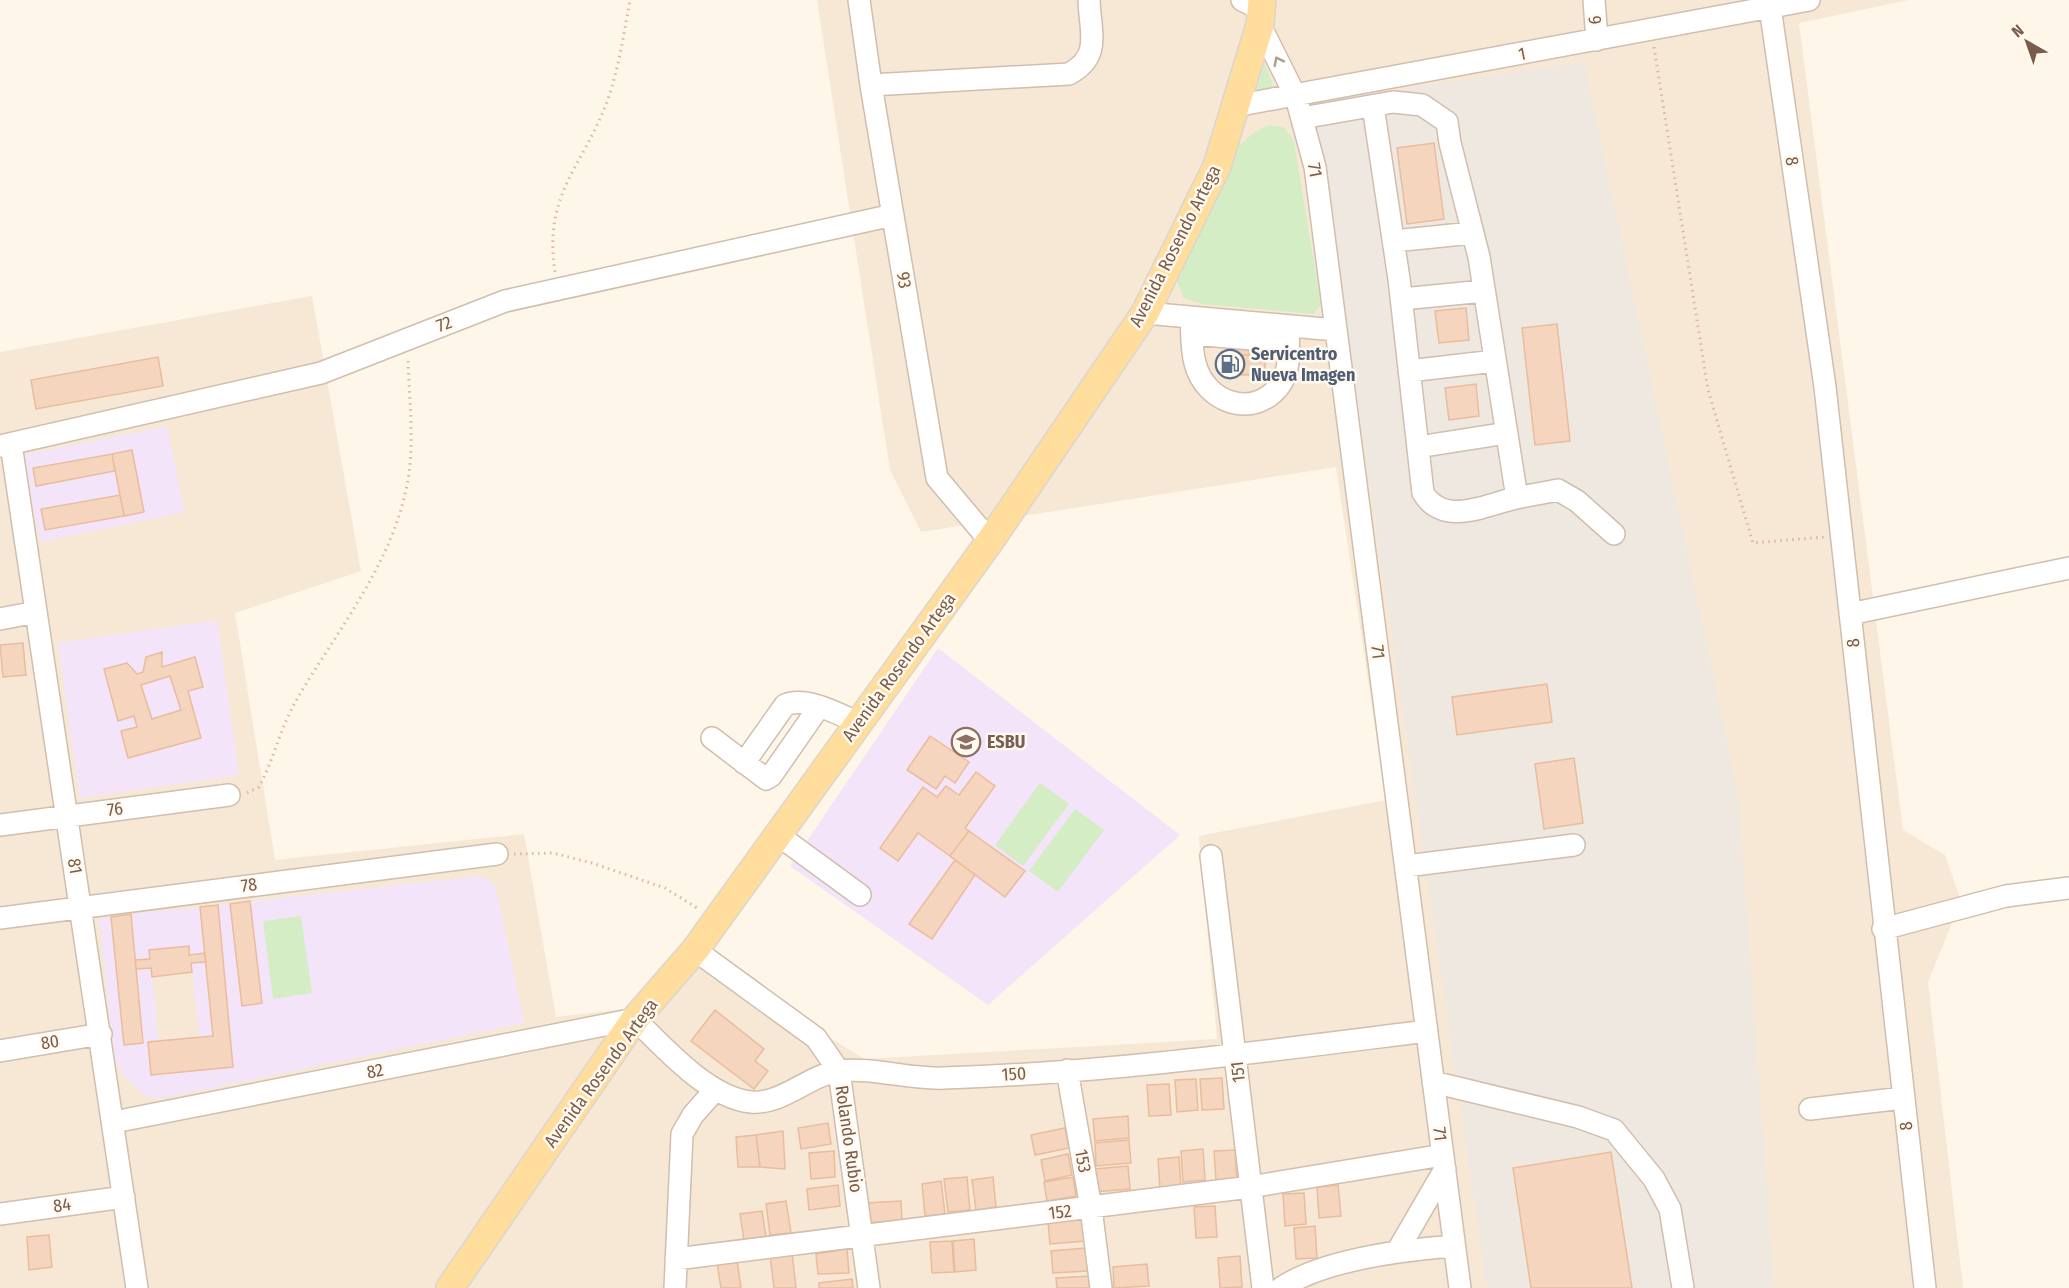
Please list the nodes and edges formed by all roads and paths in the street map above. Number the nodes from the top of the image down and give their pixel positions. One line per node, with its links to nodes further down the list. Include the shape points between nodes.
1 (630, 0): 18 (path, via 617,71 607,100 555,211 551,244)
2 (859, 0): 10 (street, 93)
3 (1089, 0): 10 (street, via 1091,52 1085,64 1069,74)
4 (1594, 0): 9 (street, 6)
5 (1809, 0): 6 (street, 1)
6 (1769, 4): 8 (street, 1); 33 (street, 8, via 1825,387)
7 (1256, 9): 11 (street, 71, one-way to 7); 12 (main road, Avenida Rosendo Artega)
8 (1652, 30): 9 (street, 1); 33 (path, via 1708,390 1753,543)
9 (1597, 40): 11 (street, 1)
10 (871, 85): 15 (street, 93)
11 (1296, 97): 12 (street, 1); 14 (street, 71)
12 (1235, 106): 21 (main road, Avenida Rosendo Artega, via 1217,166)
13 (1372, 106): 14 (street); 16 (street, via 1393,102 1422,105 1447,122); 17 (street)
14 (1302, 118): 23 (street, 71, via 1315,167)
15 (892, 214): 18 (street, 72); 34 (street, 93, via 937,478)
16 (1473, 233): 17 (street); 19 (street)
17 (1394, 241): 20 (street)
18 (557, 289): 25 (street, 72, via 505,301)
19 (1484, 291): 20 (street); 26 (street)
20 (1402, 299): 27 (street)
21 (1145, 313): 22 (street); 34 (main road, Avenida Rosendo Artega)
22 (1191, 326): 24 (street); 24 (street, via 1195,365 1209,387 1223,401 1242,406 1262,400 1280,385 1288,367)
23 (1336, 330): 24 (street); 50 (street, 71)
24 (1288, 334)
25 (408, 338): 29 (street, 72, via 321,372); 43 (path, via 410,457 406,494 388,544 295,702 259,787 250,793)
26 (1496, 361): 27 (street); 28 (street)
27 (1409, 372): 30 (street)
28 (1507, 433): 30 (street); 31 (street)
29 (5, 445): 36 (street, 81)
30 (1418, 447): 31 (street, via 1423,493 1430,504 1441,510 1461,512)
31 (1517, 498): 32 (street, via 1558,490 1577,501)
32 (1614, 534)
33 (1842, 536): 37 (street, 8)
34 (990, 541): 40 (main road, Avenida Rosendo Artega)
35 (2069, 568): 37 (street)
36 (36, 612): 38 (street); 44 (street, 81)
37 (1850, 614): 56 (street, 8)
38 (0, 619)
39 (819, 707): 40 (street); 42 (street, via 785,705); 42 (street, via 771,776 761,777)
40 (859, 723): 46 (main road, Avenida Rosendo Artega)
41 (712, 738): 42 (street)
42 (744, 763)
43 (229, 795): 44 (street, 76)
44 (67, 815): 45 (street, 76); 53 (street, 81)
45 (0, 825)
46 (778, 835): 52 (street); 55 (main road, Avenida Rosendo Artega)
47 (1574, 845): 50 (street)
48 (497, 854): 53 (street, 78); 55 (path, via 553,853 592,863 665,888)
49 (1211, 856): 62 (street, 151)
50 (1406, 866): 59 (street, 71)
51 (2069, 888): 56 (street, via 2006,896)
52 (860, 896)
53 (81, 906): 54 (street, 78); 60 (street, 81)
54 (0, 918)
55 (716, 921): 57 (main road, Avenida Rosendo Artega)
56 (1883, 929): 67 (street, 8)
57 (695, 950): 58 (main road, Avenida Rosendo Artega); 64 (street, Rolando Rubio, via 816,1038)
58 (635, 1019): 66 (street, 150, via 675,1059); 69 (street, 82); 80 (main road, Avenida Rosendo Artega)
59 (1427, 1031): 62 (street, 150); 65 (street, 71)
60 (101, 1034): 61 (street, 80); 69 (street, 81)
61 (0, 1051)
62 (1236, 1055): 63 (street, 150); 71 (street, 151)
63 (1067, 1070): 64 (street, 150, via 942,1079); 73 (street, 153)
64 (839, 1071): 66 (street, 150, via 752,1102); 75 (street, Rolando Rubio)
65 (1433, 1082): 70 (street, 71); 87 (street, via 1578,1117 1614,1130 1654,1179 1670,1209)
66 (715, 1090): 78 (street, via 682,1134)
67 (1903, 1098): 68 (street); 88 (street, 8)
68 (1810, 1109)
69 (114, 1122): 72 (street, 81)
70 (1444, 1162): 71 (street, 152); 76 (street, 71); 77 (street)
71 (1250, 1187): 73 (street, 152); 84 (street, 151)
72 (124, 1197): 74 (street, 84); 79 (street, 81)
73 (1091, 1208): 75 (street, 152); 83 (street, 153)
74 (0, 1214)
75 (863, 1237): 78 (street, 152); 82 (street, Rolando Rubio)
76 (1454, 1246): 77 (street); 86 (street, 71)
77 (1398, 1250): 85 (street, via 1298,1276)
78 (676, 1259): 81 (street)
79 (137, 1288)
80 (450, 1288)
81 (675, 1288)
82 (869, 1288)
83 (1101, 1288)
84 (1263, 1288)
85 (1281, 1288)
86 (1460, 1288)
87 (1683, 1288)
88 (1925, 1288)

